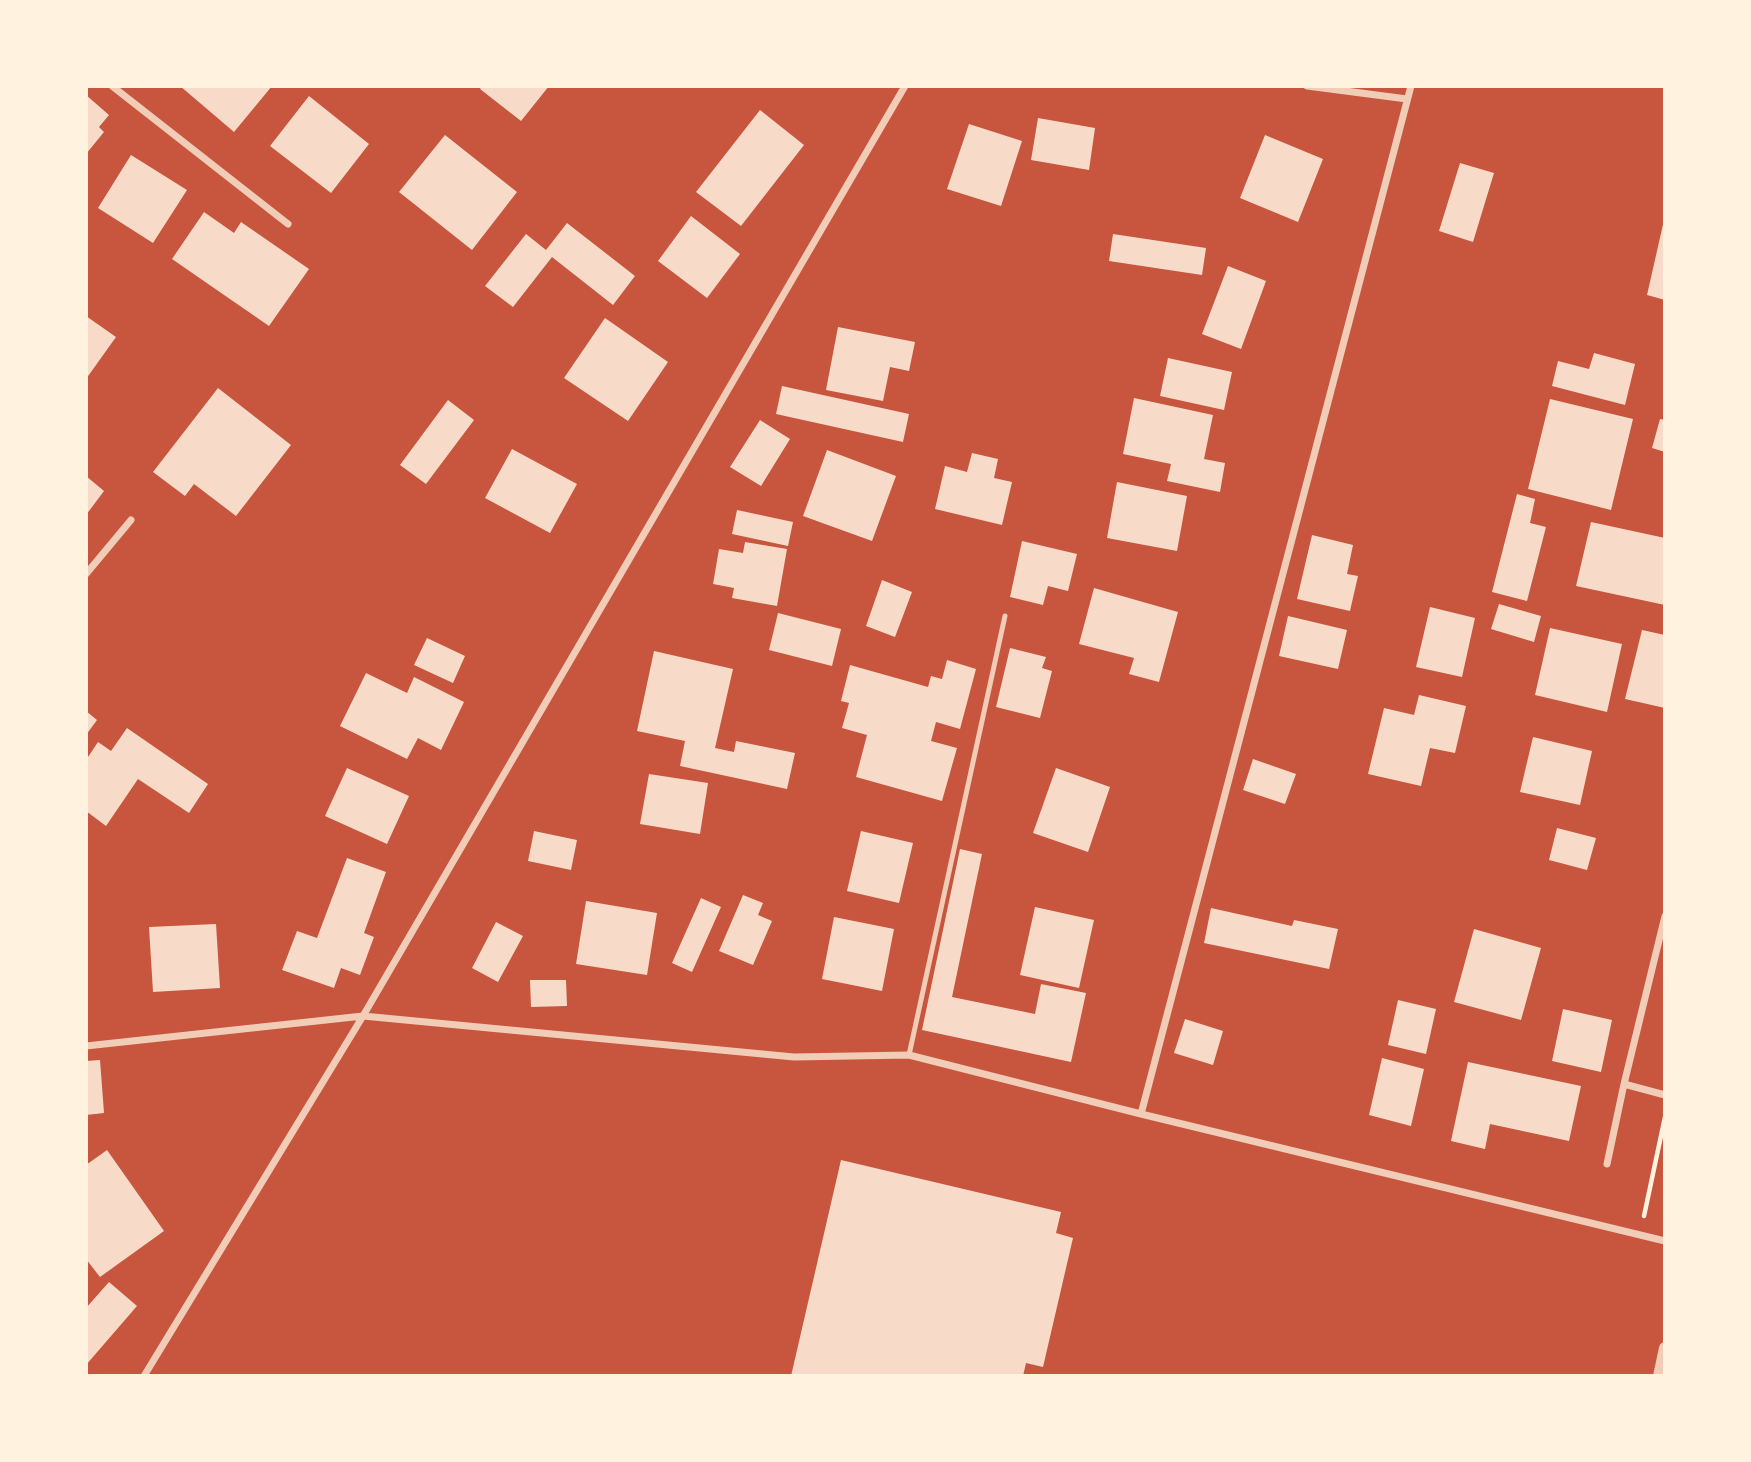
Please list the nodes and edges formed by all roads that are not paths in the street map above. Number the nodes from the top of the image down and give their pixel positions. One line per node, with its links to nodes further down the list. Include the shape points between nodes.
1 (112, 86): 6 (street)
2 (905, 86): 11 (street)
3 (1307, 86): 5 (street)
4 (1411, 86): 5 (street)
5 (1407, 99): 16 (street)
6 (288, 224)
7 (131, 520): 8 (street)
8 (86, 574)
9 (1004, 616): 13 (lane)
10 (1665, 916): 14 (street)
11 (363, 1016): 12 (street); 13 (street, via 794,1057); 20 (street)
12 (86, 1046)
13 (909, 1055): 16 (street)
14 (1624, 1084): 15 (street); 17 (street)
15 (1665, 1095)
16 (1141, 1114): 18 (street)
17 (1608, 1164)
18 (1665, 1241)
19 (1665, 1348): 21 (street)
20 (144, 1376)
21 (1659, 1376)

